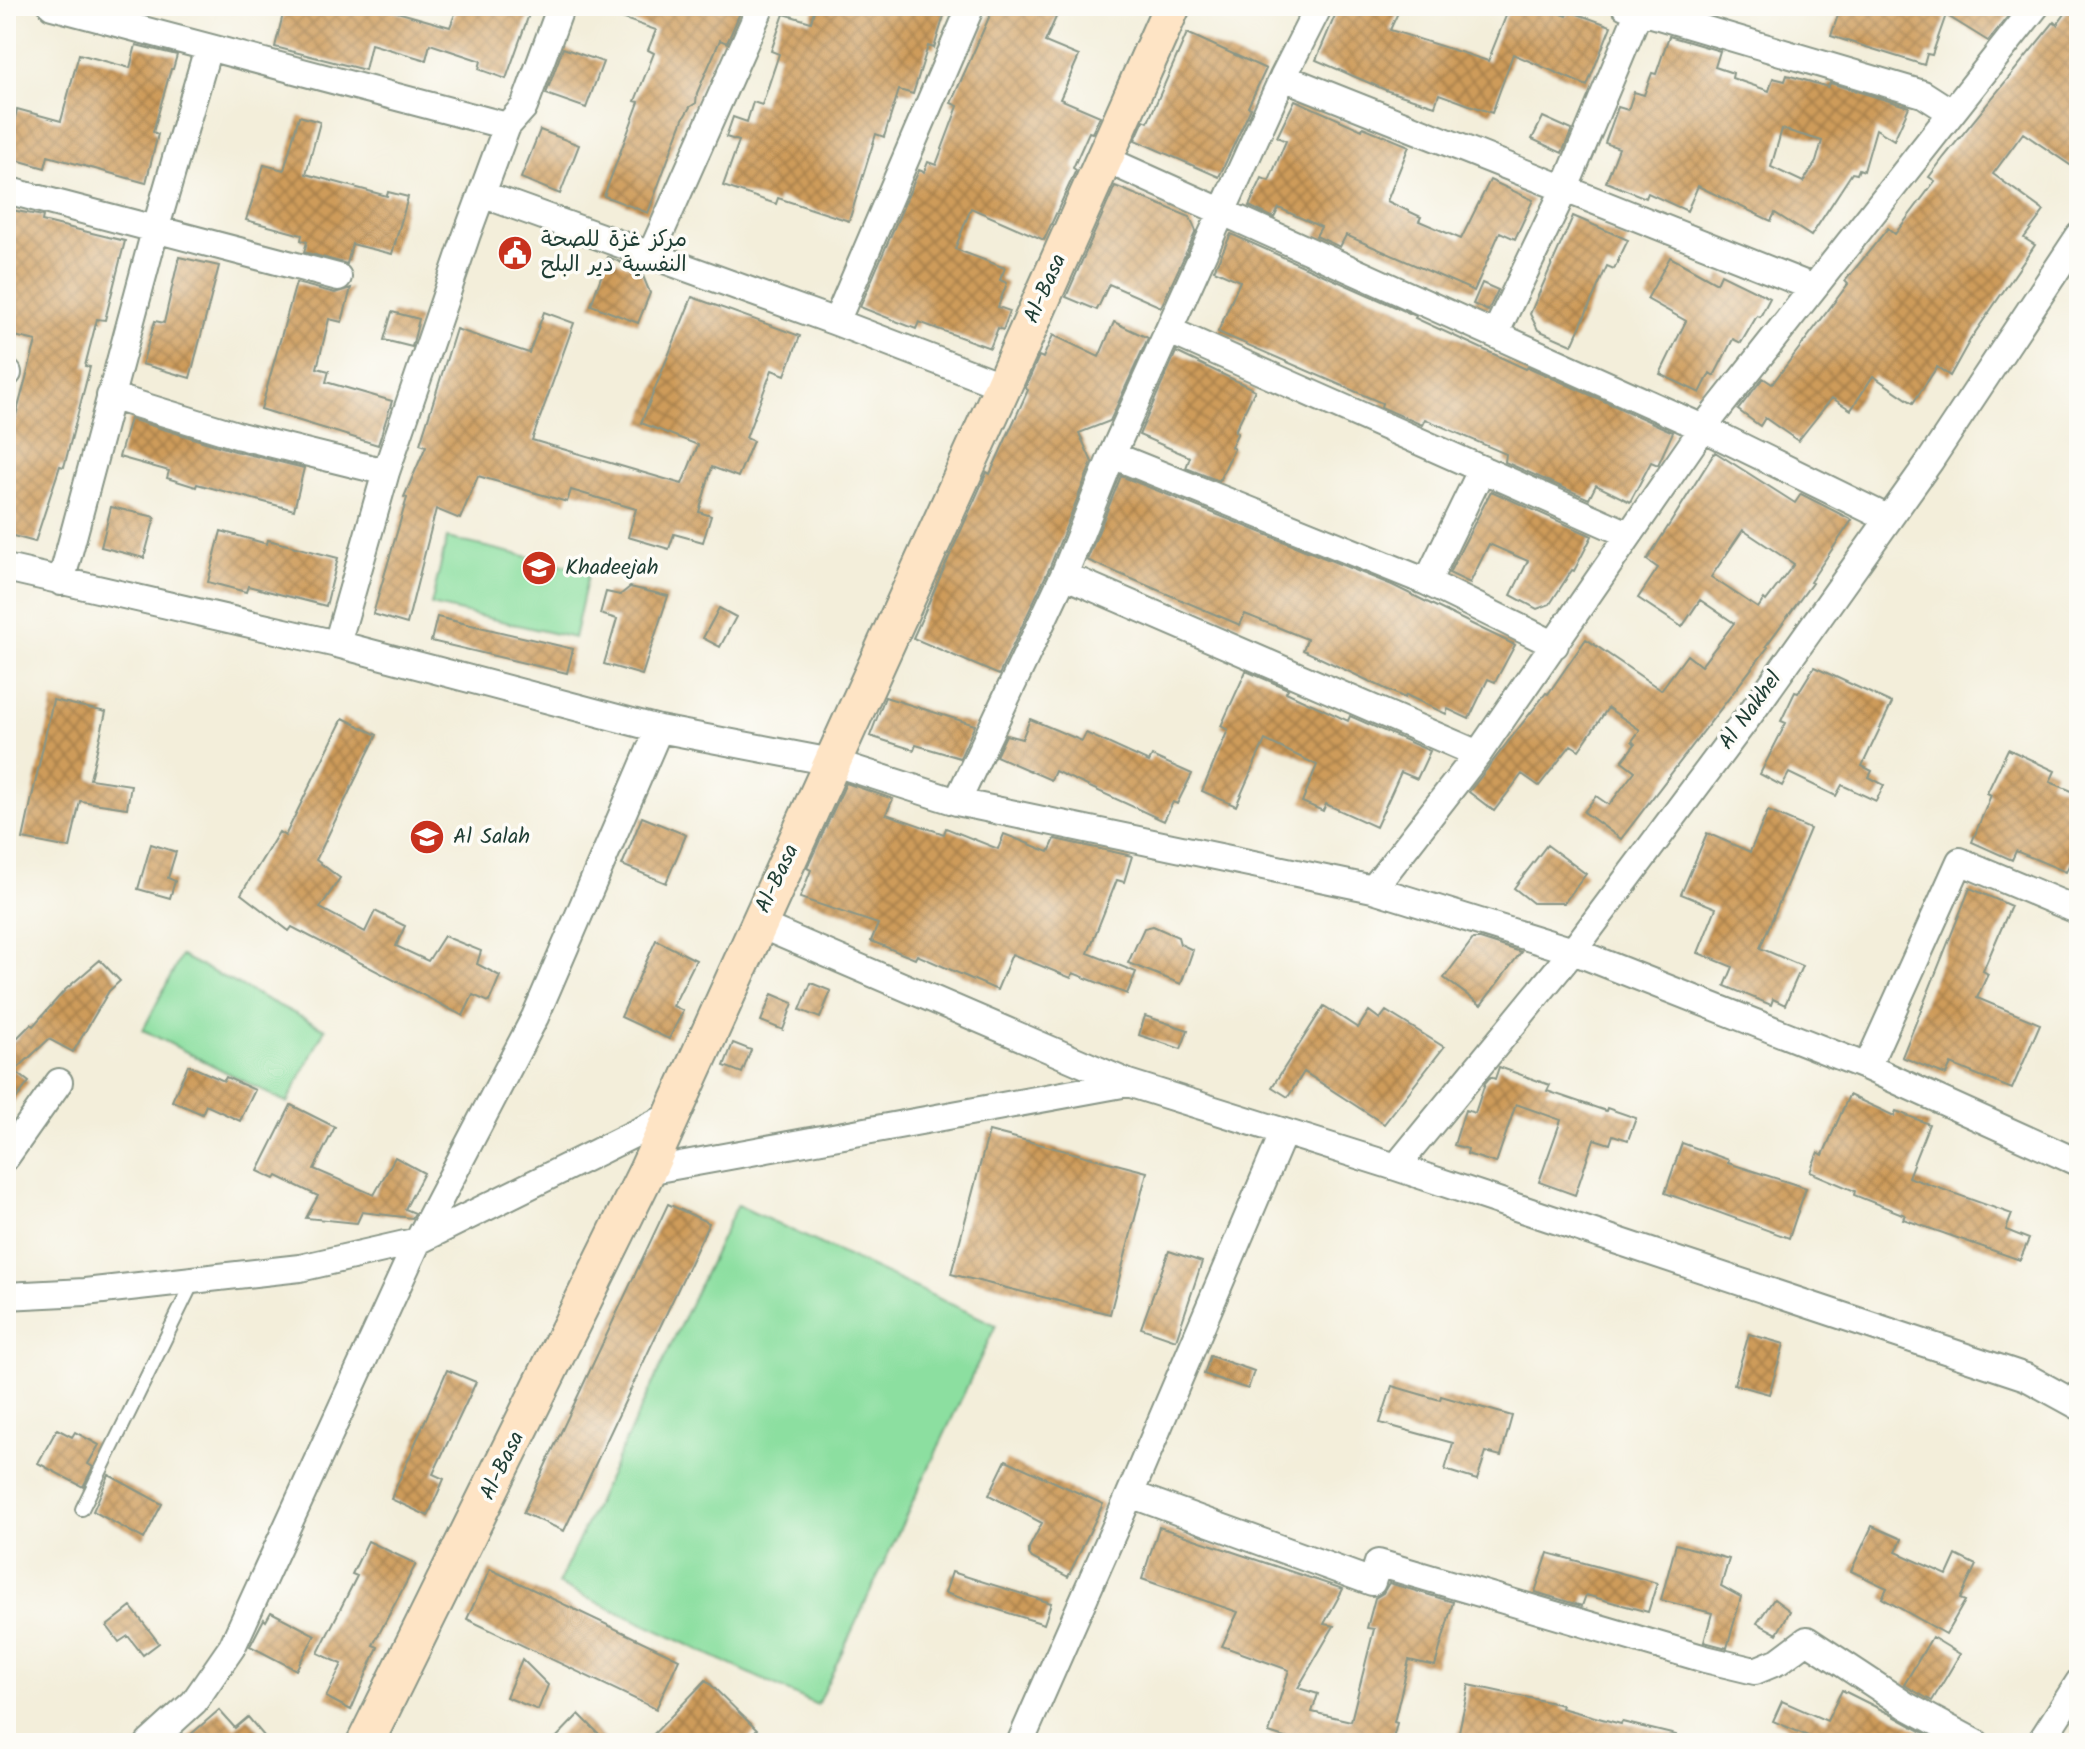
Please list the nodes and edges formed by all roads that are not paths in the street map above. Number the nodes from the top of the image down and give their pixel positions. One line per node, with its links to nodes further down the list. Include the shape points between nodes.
1 (52, 6): 9 (street)
2 (561, 6): 12 (street, via 524,107)
3 (761, 6): 20 (street)
4 (971, 6): 23 (street)
5 (1172, 6): 13 (street, Al-Basa)
6 (1319, 6): 10 (street)
7 (2036, 6): 11 (street)
8 (1635, 7): 11 (street, via 1923,94); 14 (street)
9 (208, 48): 12 (street); 18 (street)
10 (1283, 77): 14 (street); 17 (street)
11 (1951, 112): 22 (street)
12 (507, 126): 16 (street)
13 (1105, 159): 17 (street); 26 (street, Al-Basa)
14 (1565, 188): 22 (street); 25 (street)
15 (6, 190): 18 (street)
16 (482, 194): 20 (street); 31 (street)
17 (1223, 211): 24 (street); 25 (street)
18 (156, 227): 21 (street); 27 (street)
19 (2079, 236): 32 (street, Al Nakhel)
20 (651, 254): 23 (street)
21 (338, 277)
22 (1812, 287): 28 (street)
23 (836, 322): 26 (street)
24 (1170, 331): 29 (street); 30 (street)
25 (1495, 334): 28 (street)
26 (1003, 386): 42 (street, Al-Basa)
27 (110, 396): 31 (street, via 240,436); 36 (street)
28 (1703, 428): 32 (street); 33 (street)
29 (1112, 455): 35 (street); 37 (street)
30 (1482, 469): 33 (street); 37 (street)
31 (386, 472): 38 (street)
32 (1889, 519): 47 (street, Al Nakhel)
33 (1628, 534): 39 (street)
34 (6, 568): 36 (street)
35 (1064, 575): 41 (street); 43 (street)
36 (61, 582): 38 (street)
37 (1427, 582): 39 (street)
38 (337, 644): 40 (street)
39 (1555, 645): 41 (street)
40 (659, 729): 42 (street); 57 (street, via 535,1017)
41 (1478, 754): 44 (street)
42 (832, 762): 43 (street); 46 (street, Al-Basa)
43 (957, 802): 44 (street)
44 (1373, 889): 47 (street)
45 (2079, 911): 48 (street, via 1960,861)
46 (758, 924): 50 (street); 51 (street, Al-Basa)
47 (1573, 951): 48 (street); 55 (street, Al Nakhel)
48 (1867, 1067): 54 (street)
49 (59, 1082): 53 (street)
50 (1128, 1083): 52 (street); 56 (street)
51 (670, 1116): 56 (street, Al-Basa); 57 (street)
52 (1283, 1134): 55 (street); 61 (street)
53 (6, 1157)
54 (2079, 1163)
55 (1396, 1167): 60 (street, via 2026,1377)
56 (647, 1171): 65 (street, Al-Basa)
57 (418, 1241): 58 (street, via 300,1268); 64 (street, via 232,1647 194,1702)
58 (194, 1280): 59 (street); 62 (lane)
59 (6, 1296)
60 (2079, 1406)
61 (1130, 1494): 66 (street); 67 (street, via 1372,1582 1378,1563 1755,1671 1807,1640 1907,1706)
62 (82, 1509)
63 (2079, 1682): 68 (street)
64 (149, 1743)
65 (365, 1743)
66 (1020, 1743)
67 (1976, 1743)
68 (2040, 1743)

